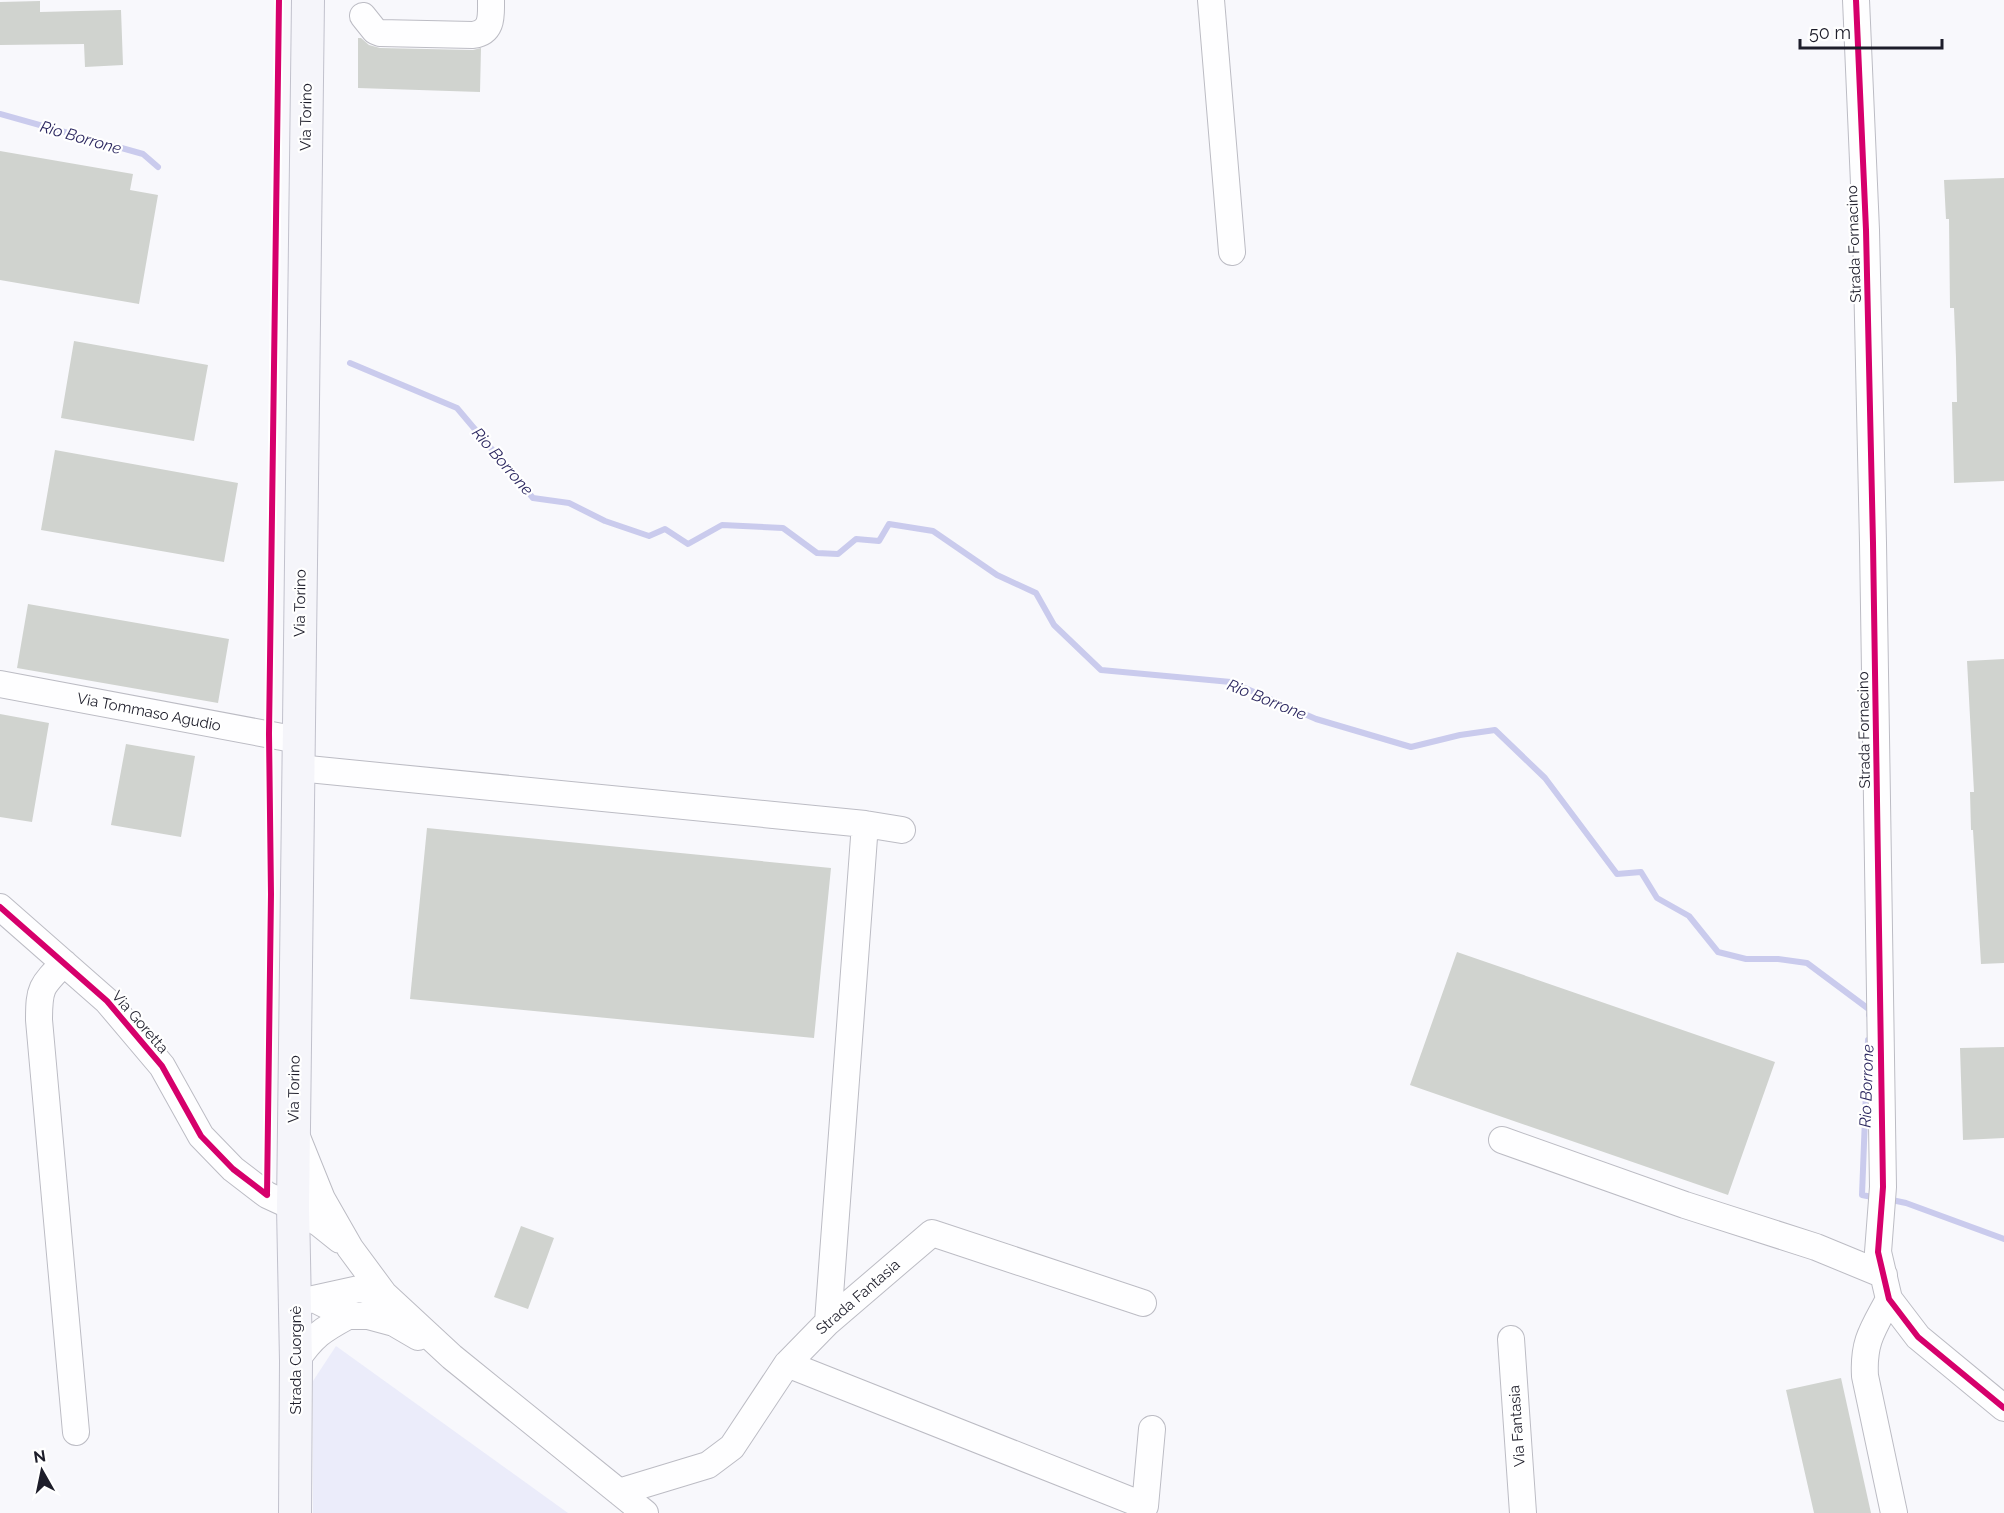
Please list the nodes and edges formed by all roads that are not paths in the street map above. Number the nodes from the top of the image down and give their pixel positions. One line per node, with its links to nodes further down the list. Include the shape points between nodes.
1 (308, 0): 8 (main road, Via Torino)
2 (491, 0): 5 (street, via 488,27 473,35 380,33)
3 (1211, 0): 6 (street)
4 (1856, 0): 17 (street, Strada Fornacino, via 1866,242 1883,1187 1878,1252)
5 (363, 16)
6 (1232, 252)
7 (0, 684): 8 (street, Via Tommaso Agudio)
8 (298, 754): 9 (street, Via Tommaso Agudio); 13 (main road, Via Torino)
9 (865, 824): 10 (street, Via Tommaso Agudio); 22 (street)
10 (902, 830)
11 (0, 907): 12 (street, Via Goretta)
12 (64, 963): 15 (street, Via Goretta, via 107,1000 162,1066 201,1136 233,1169 267,1195); 29 (street, via 39,994 39,1020)
13 (294, 1128): 15 (main road, Via Torino); 16 (street, via 322,1199)
14 (1502, 1140): 17 (street, via 1816,1247)
15 (293, 1207): 16 (street); 19 (main road, Strada Cuorgnè)
16 (350, 1248): 18 (street)
17 (1886, 1287): 27 (street, Strada Fornacino, via 1918,1337); 34 (street, via 1864,1359)
18 (384, 1294): 19 (street, via 359,1289); 24 (street)
19 (306, 1300): 21 (street); 25 (main road, Strada Cuorgnè)
20 (1143, 1303): 22 (street, Strada Fantasia, via 932,1233)
21 (348, 1316): 24 (street, via 368,1316 394,1323); 25 (street, via 320,1332)
22 (828, 1322): 26 (street, Strada Fantasia)
23 (1511, 1339): 33 (street, Via Fantasia)
24 (452, 1357): 30 (street)
25 (296, 1361): 31 (main road, Strada Cuorgnè)
26 (787, 1364): 28 (street, via 1145,1506); 30 (street, Strada Fantasia, via 732,1447 708,1466)
27 (2004, 1408)
28 (1152, 1429)
29 (76, 1432)
30 (619, 1492): 32 (street)
31 (296, 1513)
32 (645, 1513)
33 (1523, 1513)
34 (1894, 1513)

